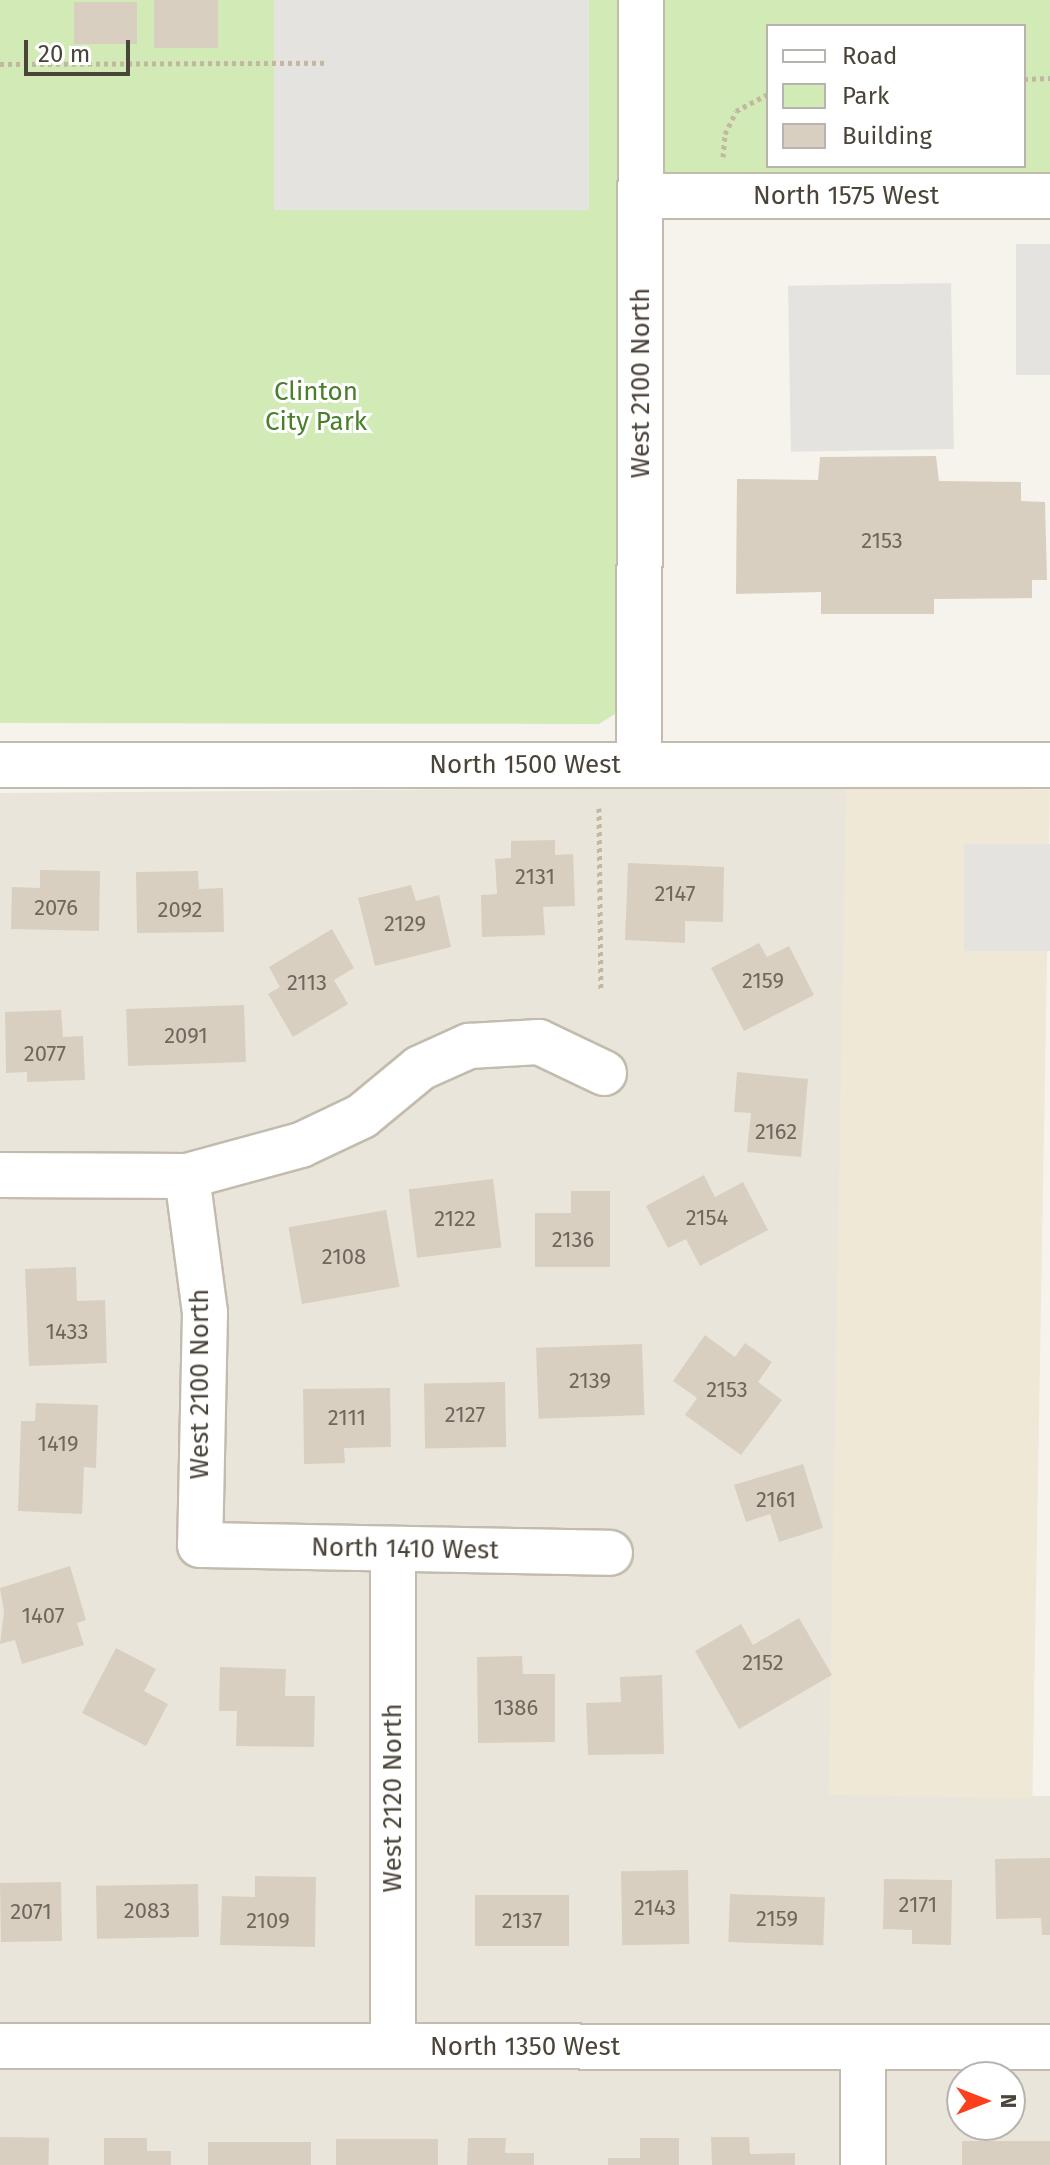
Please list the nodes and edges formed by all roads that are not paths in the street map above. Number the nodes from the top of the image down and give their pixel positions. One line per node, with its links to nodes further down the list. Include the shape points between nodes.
1 (641, 0): 2 (street, West 2100 North)
2 (642, 196): 3 (street, North 1575 West); 5 (street, West 2100 North)
3 (1050, 196)
4 (0, 765): 5 (street, North 1500 West)
5 (639, 765): 6 (street, North 1500 West)
6 (1050, 765)
7 (604, 1073): 9 (street, via 539,1042 469,1046 420,1068 362,1116 301,1145)
8 (0, 1175): 9 (street)
9 (187, 1176): 10 (street, West 2100 North, via 205,1313)
10 (200, 1545): 11 (street, North 1410 West)
11 (393, 1549): 12 (street, North 1410 West); 14 (street, West 2120 North)
12 (610, 1553)
13 (0, 2046): 14 (street, North 1350 West)
14 (393, 2046): 15 (street, North 1350 West)
15 (863, 2047): 16 (street, North 1350 West); 17 (street)
16 (1050, 2047)
17 (863, 2165)

